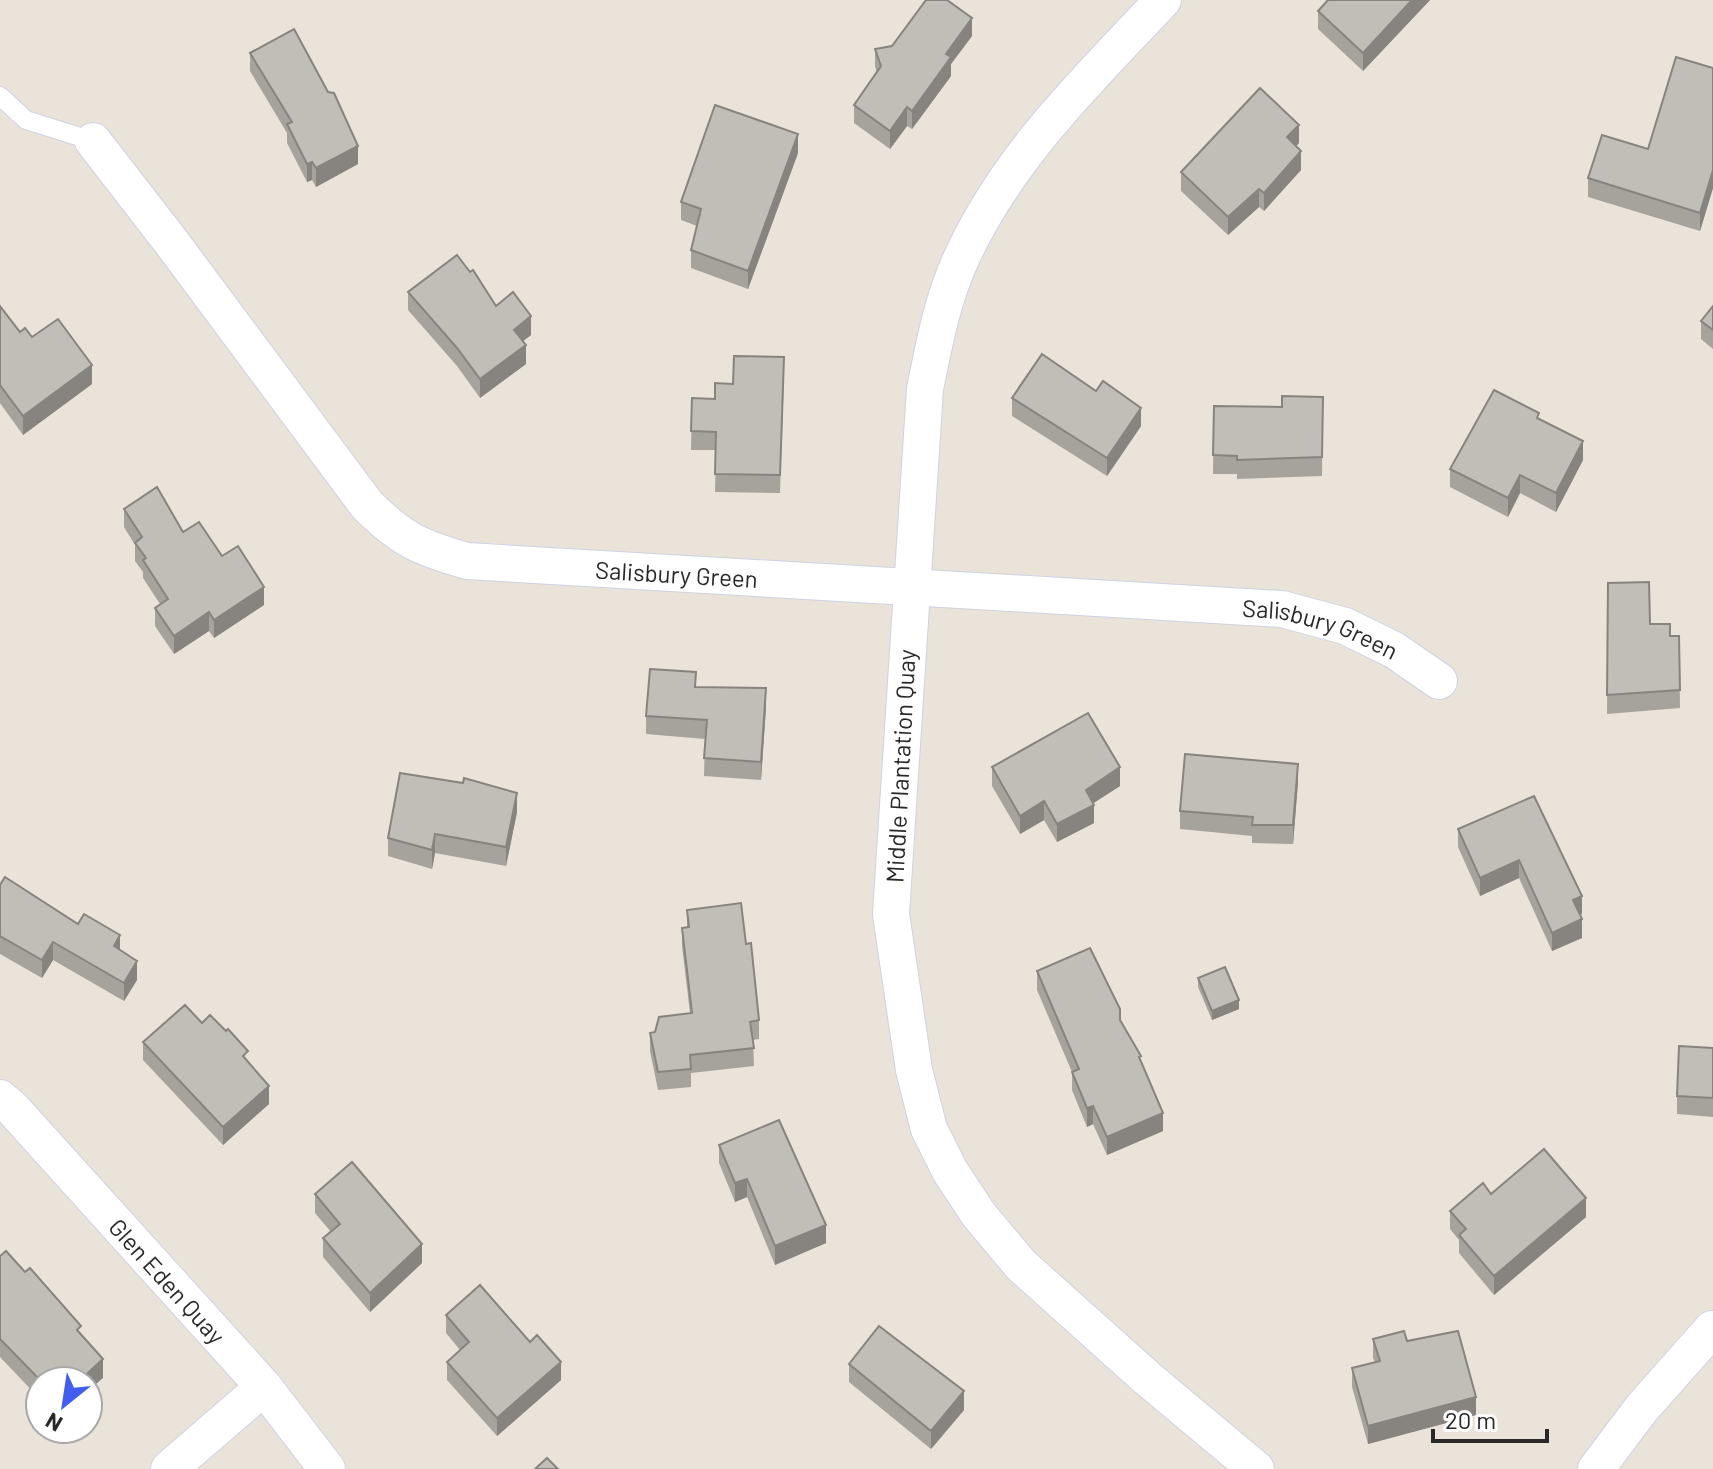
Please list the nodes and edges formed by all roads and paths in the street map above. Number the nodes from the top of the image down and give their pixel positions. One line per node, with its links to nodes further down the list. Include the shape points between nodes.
1 (1146, 6): 4 (street, Middle Plantation Quay, via 1036,136 997,190 960,261 938,323 925,389)
2 (0, 96): 3 (lane, via 26,120)
3 (93, 141): 4 (street, Salisbury Green, via 367,505 422,548 467,561)
4 (911, 586): 5 (street, Salisbury Green, via 1282,609 1345,626 1394,650); 11 (street, Middle Plantation Quay, via 891,914 914,1070 929,1129 979,1215 1021,1265)
5 (1439, 681)
6 (0, 1098): 8 (street, Glen Eden Quay)
7 (1712, 1329): 12 (street)
8 (264, 1387): 9 (street); 10 (street, Glen Eden Quay)
9 (169, 1469)
10 (327, 1469)
11 (1256, 1469)
12 (1596, 1469)

